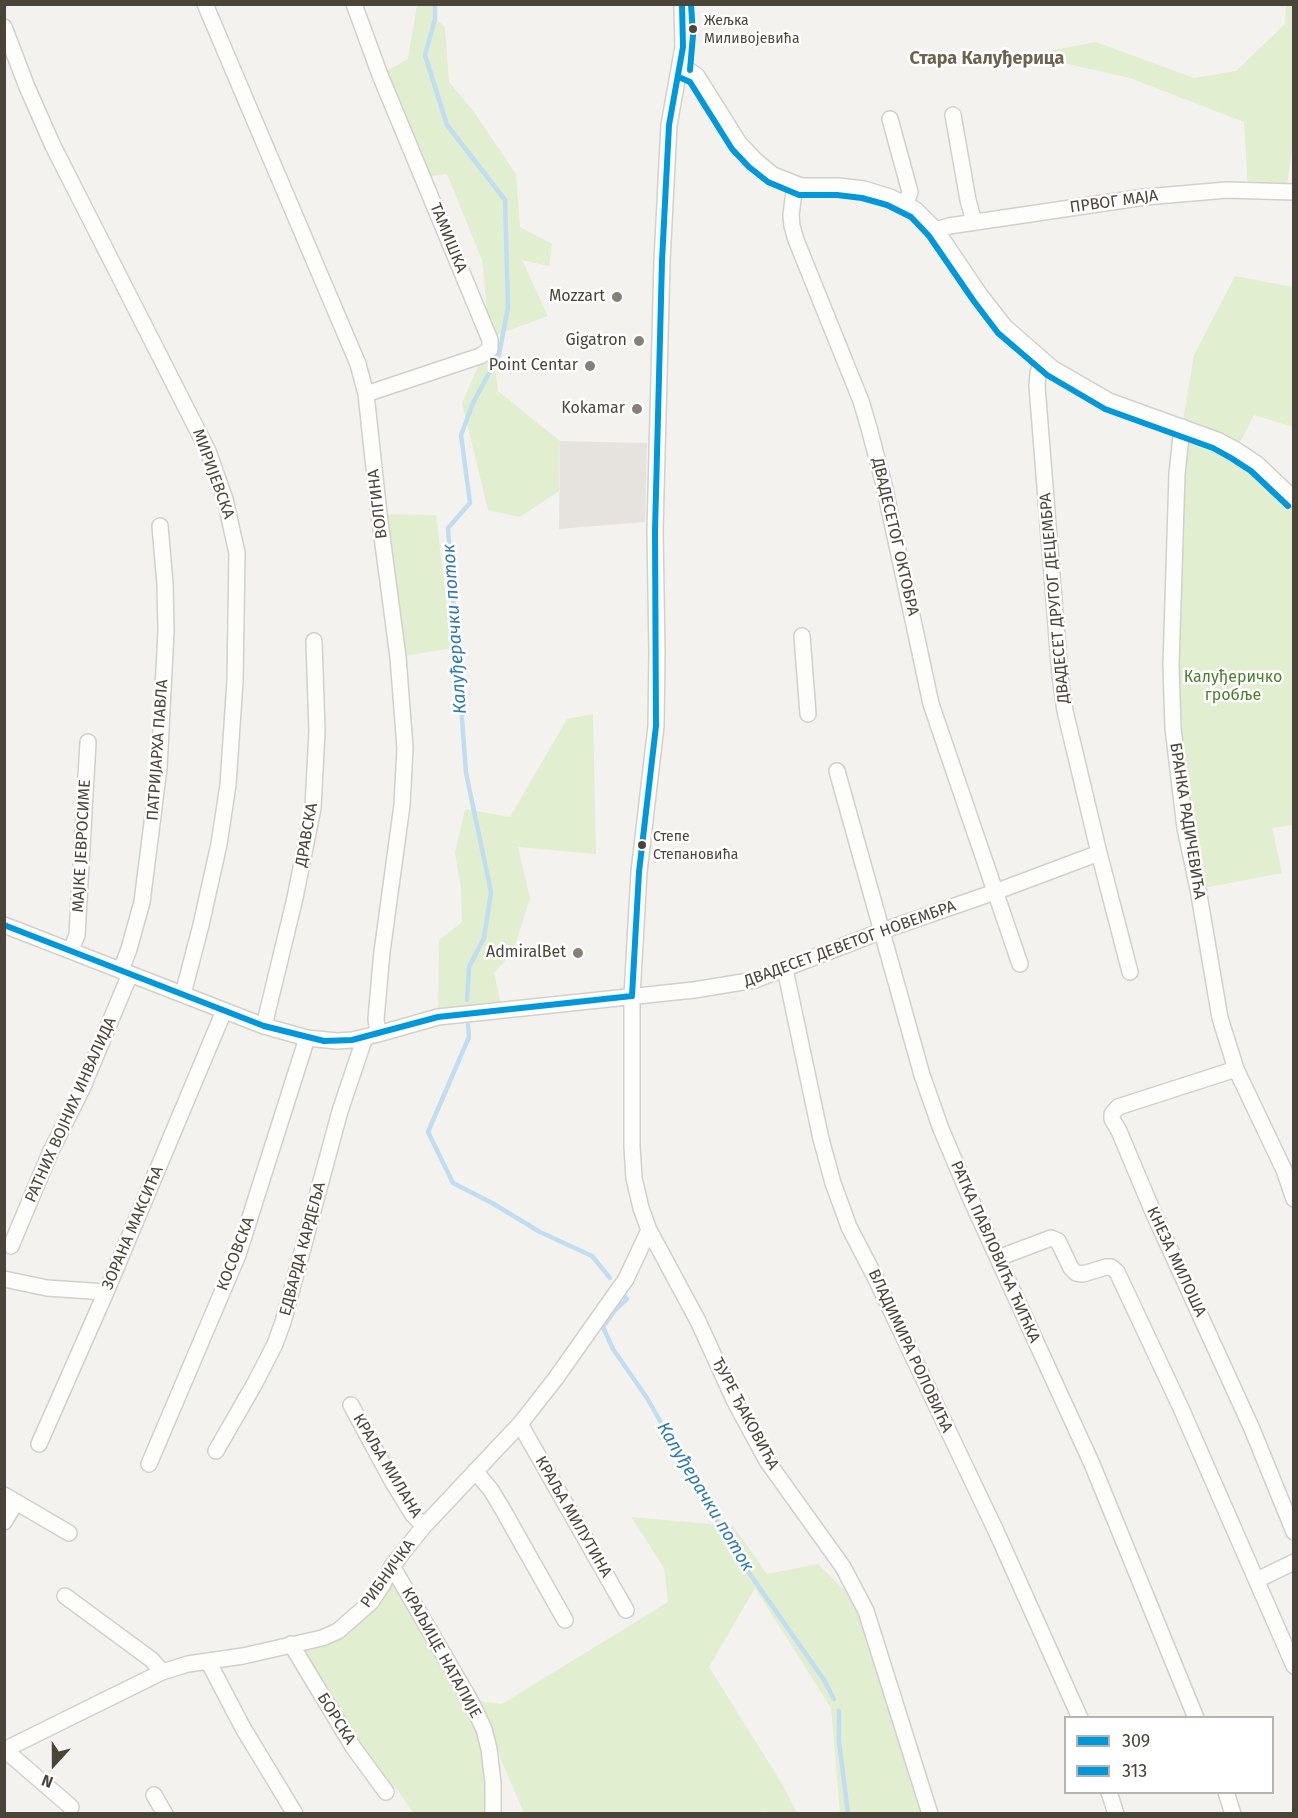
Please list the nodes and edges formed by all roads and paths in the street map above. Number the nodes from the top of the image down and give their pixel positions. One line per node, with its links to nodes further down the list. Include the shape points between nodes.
1 (205, 4): 14 (street, ВОЛГИНА, via 358,364)
2 (354, 4): 14 (street, ТАМИШКА, via 490,340 490,349 480,356)
3 (682, 4): 5 (street, ЂУРЕ ЂАКОВИЋА)
4 (4, 27): 32 (street, МИРИЈЕВСКА, via 53,146 208,451 225,499 237,553 228,785 219,844)
5 (681, 69): 8 (street, via 697,76 739,143 755,160 773,175); 33 (street, ЂУРЕ ЂАКОВИЋА, via 669,125 662,251 655,531 656,726 639,872)
6 (953, 115): 11 (street)
7 (890, 119): 10 (street, via 910,192)
8 (795, 184): 10 (street, via 864,189); 24 (street, ДВАДЕСЕТОГ ОКТОБРА, via 791,215 796,240 861,400 884,485 931,704)
9 (1293, 192): 11 (street, ПРВОГ МАЈА, via 1227,190 1167,195)
10 (906, 204): 12 (street)
11 (974, 222): 12 (street, ПРВОГ МАЈА)
12 (936, 230): 13 (street, via 991,310)
13 (1042, 361): 15 (street, via 1109,401); 23 (street, ДВАДЕСЕТ ДРУГОГ ДЕЦЕМБРА, via 1037,386 1060,676)
14 (366, 394): 36 (street, ВОЛГИНА, via 405,739 402,806)
15 (1182, 427): 16 (street, via 1245,455); 38 (street, БРАНКА РАДИЧЕВИЋА, via 1177,474 1173,728 1185,828 1220,1018)
16 (1293, 498)
17 (160, 526): 30 (street, ПАТРИЈАРХА ПАВЛА, via 165,631 159,768 142,902)
18 (802, 636): 20 (street)
19 (314, 641): 35 (street, ДРАВСКА, via 317,731 313,808)
20 (808, 714)
21 (88, 742): 27 (street, МАЈКЕ ЈЕВРОСИМЕ, via 77,935)
22 (837, 771): 26 (street, РАТКА ПАВЛОВИЋА ЋИЋКА)
23 (1099, 853): 24 (street, ДВАДЕСЕТ ДЕВЕТОГ НОВЕМБРА); 31 (street, ДВАДЕСЕТ ДРУГОГ ДЕЦЕМБРА)
24 (995, 892): 26 (street, ДВАДЕСЕТ ДЕВЕТОГ НОВЕМБРА); 28 (street)
25 (4, 925): 27 (street, ДВАДЕСЕТ ДЕВЕТОГ НОВЕМБРА)
26 (882, 931): 29 (street, ДВАДЕСЕТ ДЕВЕТОГ НОВЕМБРА); 42 (street, РАТКА ПАВЛОВИЋА ЋИЋКА, via 941,1129)
27 (71, 950): 30 (street, ДВАДЕСЕТ ДЕВЕТОГ НОВЕМБРА)
28 (1020, 964)
29 (785, 969): 33 (street, ДВАДЕСЕТ ДЕВЕТОГ НОВЕМБРА, via 722,986); 66 (street, ВЛАДИМИРА РОЛОВИЋА, via 821,1139 849,1227 996,1531)
30 (126, 972): 32 (street, ДВАДЕСЕТ ДЕВЕТОГ НОВЕМБРА); 41 (street, РАТНИХ ВОЈНИХ ИНВАЛИДА, via 82,1089 54,1143)
31 (1130, 972)
32 (183, 994): 34 (street, ДВАДЕСЕТ ДЕВЕТОГ НОВЕМБРА)
33 (632, 996): 36 (street, ДВАДЕСЕТ ДЕВЕТОГ НОВЕМБРА, via 438,1017); 40 (street, ЂУРЕ ЂАКОВИЋА, via 634,1178)
34 (224, 1011): 35 (street, ДВАДЕСЕТ ДЕВЕТОГ НОВЕМБРА); 44 (street, ЗОРАНА МАКСИЋА)
35 (264, 1026): 37 (street, ДВАДЕСЕТ ДЕВЕТОГ НОВЕМБРА)
36 (371, 1036): 37 (street, ДВАДЕСЕТ ДЕВЕТОГ НОВЕМБРА, via 337,1041); 48 (street, ЕДВАРДА КАРДЕЉА, via 337,1121 275,1344)
37 (307, 1038): 49 (street, КОСОВСКА, via 238,1255)
38 (1236, 1069): 39 (street, БРАНКА РАДИЧЕВИЋА, via 1284,1170); 54 (street, КНЕЗА МИЛОША, via 1118,1107 1112,1119 1252,1429)
39 (1293, 1199)
40 (649, 1230): 46 (street, РИБНИЧКА, via 626,1279); 77 (street, ЂУРЕ ЂАКОВИЋА, via 767,1461 843,1567 862,1602)
41 (11, 1246)
42 (998, 1257): 58 (street, via 1047,1238 1056,1239 1076,1272 1114,1269); 67 (street, РАТКА ПАВЛОВИЋА ЋИЋКА, via 1092,1464)
43 (4, 1279): 44 (street, via 47,1288)
44 (106, 1292): 47 (street, ЗОРАНА МАКСИЋА)
45 (351, 1405): 53 (street, КРАЉА МИЛАНА, via 391,1479)
46 (520, 1424): 50 (street, РИБНИЧКА); 60 (street, КРАЉА МИЛУТИНА)
47 (39, 1444)
48 (216, 1451)
49 (149, 1464)
50 (475, 1472): 53 (street, РИБНИЧКА); 61 (street, via 491,1490)
51 (10, 1498): 52 (street); 55 (street)
52 (4, 1522)
53 (424, 1526): 57 (street, РИБНИЧКА)
54 (1293, 1532)
55 (69, 1533)
56 (1293, 1562): 58 (street)
57 (392, 1566): 62 (street, РИБНИЧКА, via 371,1602 338,1631); 76 (street, КРАЉИЦЕ НАТАЛИЈЕ, via 484,1729 493,1783)
58 (1257, 1580): 64 (street)
59 (65, 1596): 65 (street, via 152,1660)
60 (626, 1610)
61 (565, 1620)
62 (291, 1644): 63 (street, РИБНИЧКА); 69 (street, БОРСКА, via 353,1747)
63 (207, 1661): 65 (street, РИБНИЧКА); 75 (street)
64 (1293, 1666)
65 (162, 1672): 68 (street, РИБНИЧКА)
66 (1079, 1716)
67 (1195, 1716)
68 (5, 1750): 73 (street)
69 (386, 1792)
70 (1110, 1794): 78 (street)
71 (1227, 1794): 79 (street)
72 (154, 1795): 74 (street)
73 (71, 1807)
74 (165, 1814)
75 (295, 1814)
76 (493, 1814)
77 (930, 1814)
78 (1116, 1814)
79 (1233, 1814)

